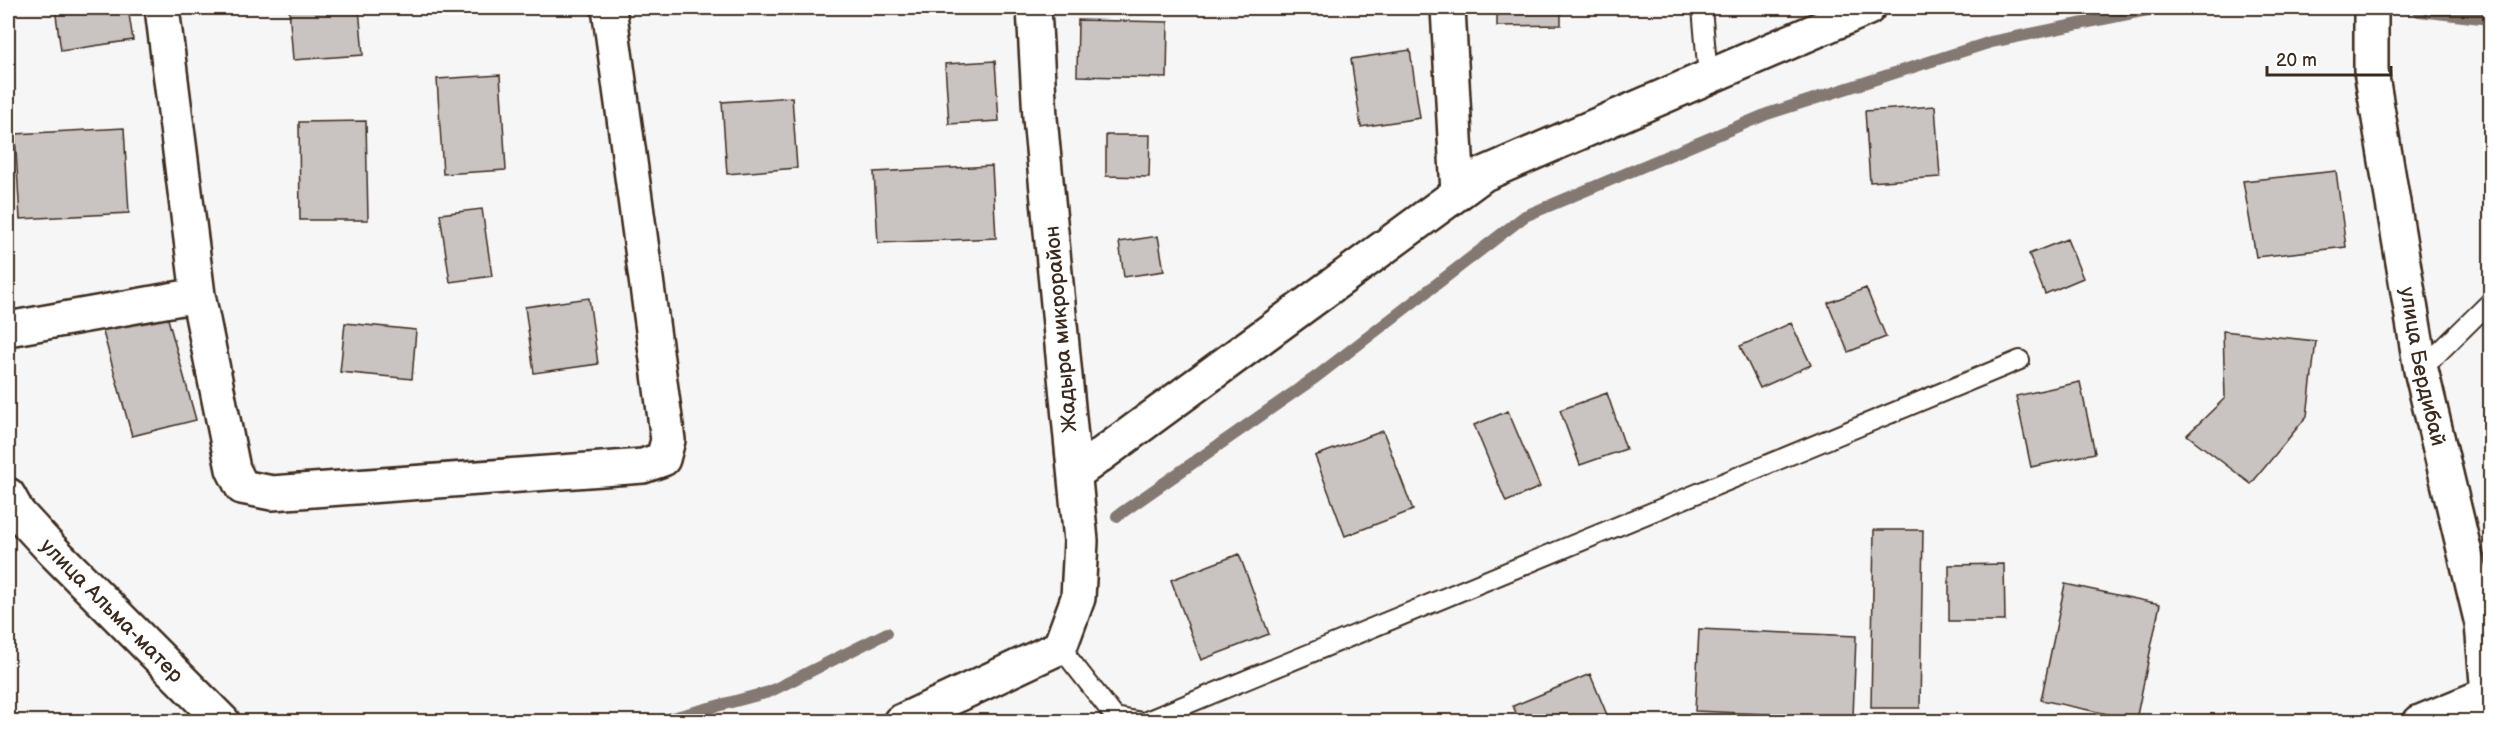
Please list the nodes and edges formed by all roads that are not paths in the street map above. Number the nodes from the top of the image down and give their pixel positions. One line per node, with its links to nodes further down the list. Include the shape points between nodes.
1 (162, 8): 10 (street)
2 (609, 8): 10 (street, via 668,440 663,459 643,466 272,493 242,487 232,469)
3 (1034, 8): 15 (street, Жадыра микрорайон, via 1040,118)
4 (1448, 8): 9 (street)
5 (1702, 8): 8 (lane)
6 (1868, 8): 8 (street)
7 (2371, 8): 14 (street, улица Бердибай, via 2371,71)
8 (1708, 77): 9 (street, via 1484,174)
9 (1458, 192): 15 (street)
10 (198, 295): 12 (street)
11 (2490, 302): 14 (lane)
12 (8, 329)
13 (2020, 360): 21 (lane)
14 (2421, 370): 18 (street, улица Бердибай, via 2482,624)
15 (1075, 474): 17 (street, Жадыра микрорайон, via 1081,541 1078,598)
16 (8, 495): 19 (street, улица Альма-матер, via 18,513 52,550)
17 (1060, 647): 20 (street); 21 (lane, via 1115,717)
18 (2488, 703): 22 (street)
19 (223, 722)
20 (900, 722)
21 (1143, 722)
22 (2420, 722)

